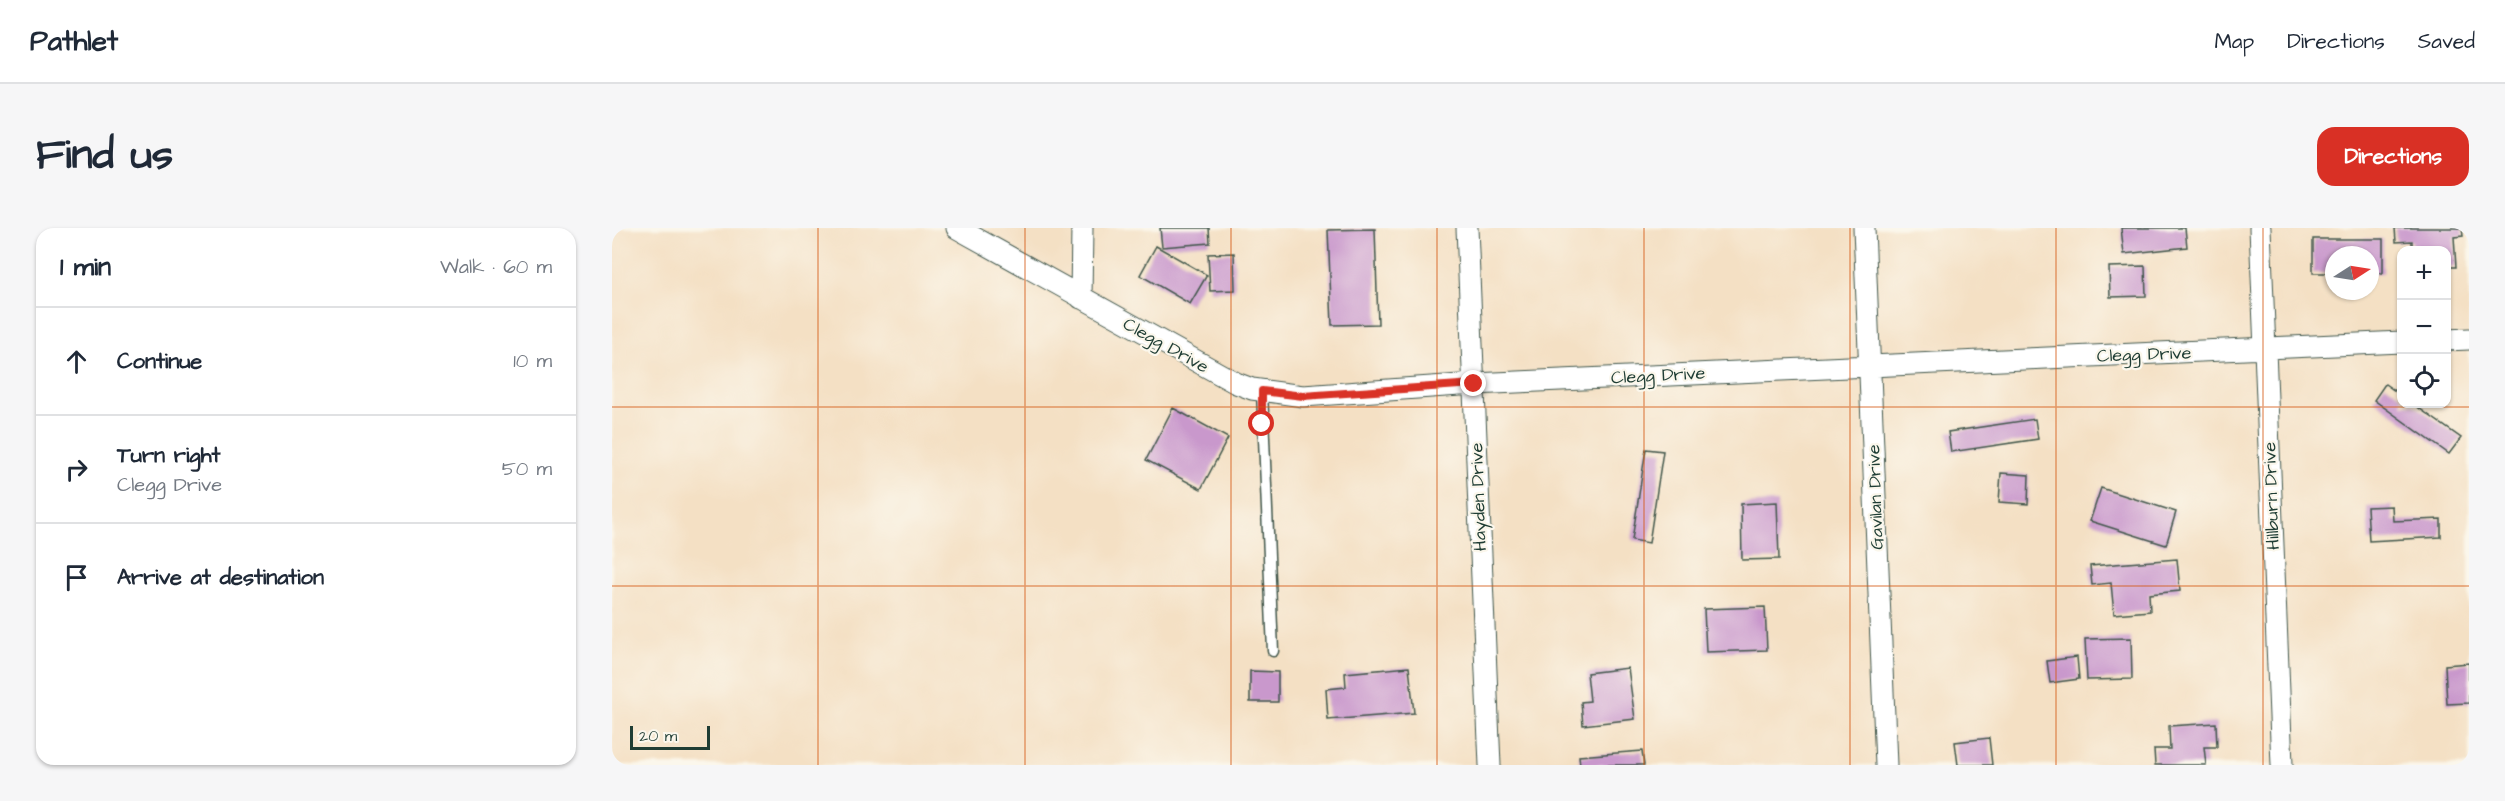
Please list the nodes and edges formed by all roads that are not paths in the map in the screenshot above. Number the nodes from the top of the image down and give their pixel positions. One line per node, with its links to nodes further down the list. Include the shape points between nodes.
1 (957, 228): 6 (street, Clegg Drive)
2 (1082, 228): 6 (street)
3 (1467, 228): 12 (street, Hayden Drive)
4 (1864, 228): 11 (street, Gavilan Drive)
5 (2260, 228): 10 (street, Hillburn Drive)
6 (1081, 298): 13 (street, Clegg Drive, via 1236,383)
7 (2469, 339): 8 (street)
8 (2451, 340)
9 (2397, 342): 10 (street, Clegg Drive)
10 (2265, 349): 11 (street, Clegg Drive); 17 (street, Hillburn Drive)
11 (1869, 366): 12 (street, Clegg Drive); 16 (street, Gavilan Drive)
12 (1474, 384): 13 (street, Clegg Drive, via 1303,396); 15 (street, Hayden Drive)
13 (1262, 391): 14 (lane)
14 (1273, 651)
15 (1490, 765)
16 (1886, 765)
17 (2283, 765)

